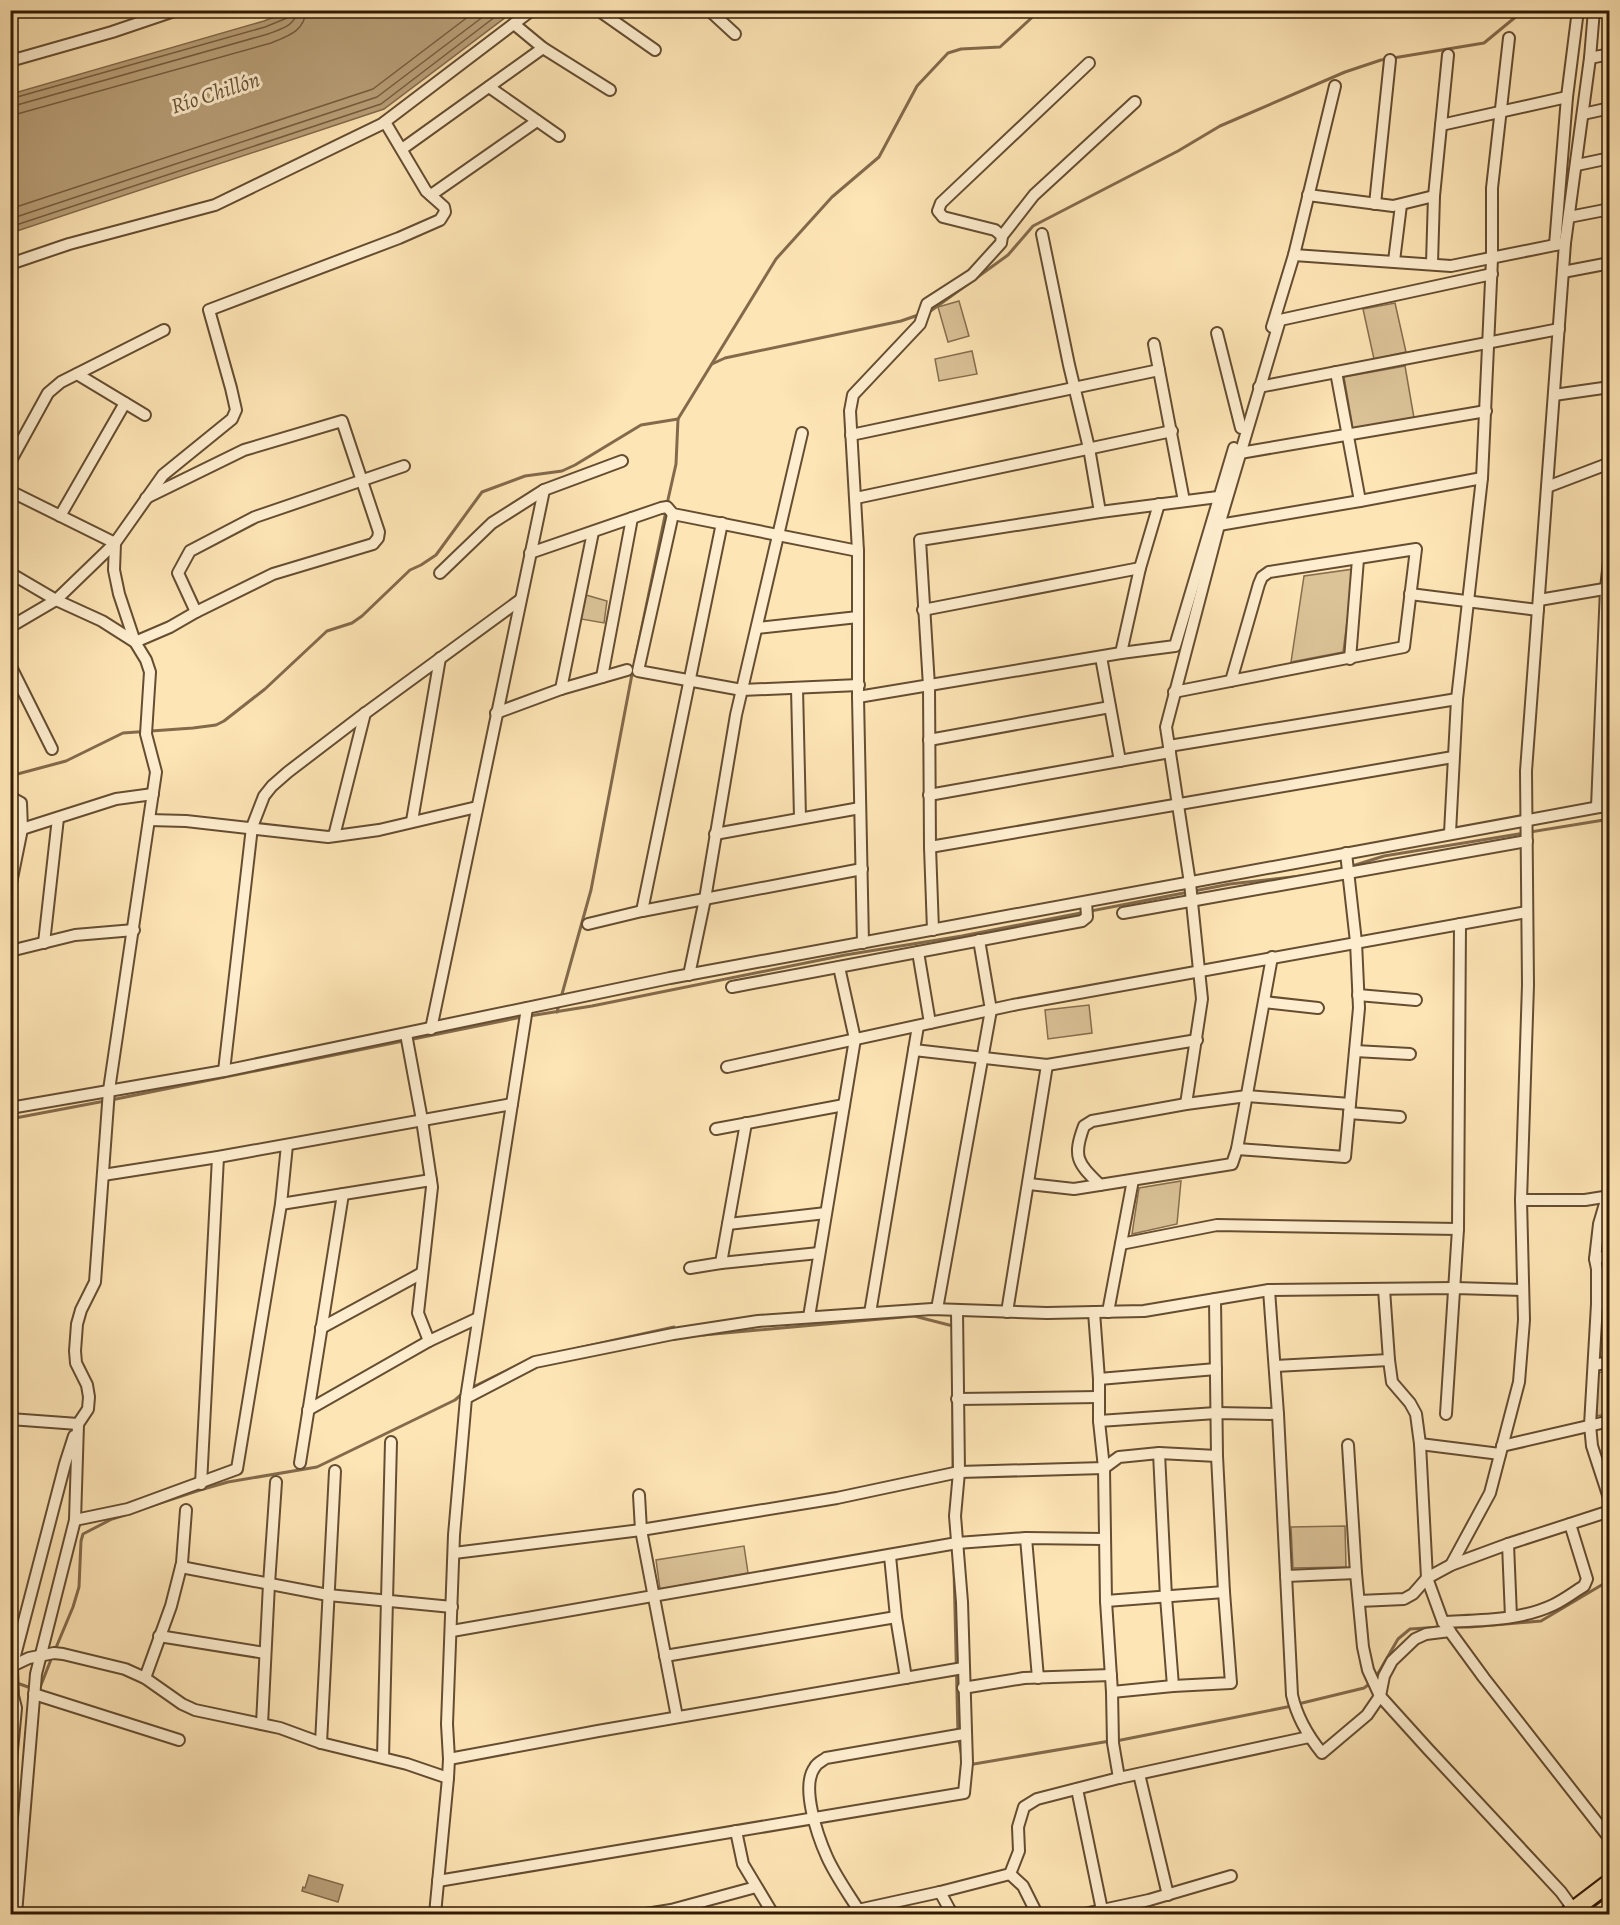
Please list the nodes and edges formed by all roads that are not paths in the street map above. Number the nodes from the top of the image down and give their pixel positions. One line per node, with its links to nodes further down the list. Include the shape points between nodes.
1 (177, 10): 16 (street)
2 (532, 10): 7 (street)
3 (709, 10): 8 (street)
4 (1578, 10): 21 (street)
5 (1594, 10): 14 (street)
6 (598, 11): 11 (street)
7 (514, 24): 10 (street); 27 (street)
8 (735, 34)
9 (1509, 38): 24 (street)
10 (543, 48): 19 (street); 20 (street)
11 (656, 50)
12 (1610, 54): 14 (street)
13 (1448, 55): 28 (street)
14 (1590, 58): 25 (street)
15 (1390, 60): 36 (street)
16 (10, 61)
17 (1089, 63): 41 (street, via 938,209 943,217 995,230)
18 (1335, 86): 34 (street)
19 (489, 87): 26 (street); 30 (street)
20 (610, 90)
21 (1567, 97): 24 (street); 42 (street)
22 (1135, 102): 41 (street, via 1034,195)
23 (1610, 108): 25 (street)
24 (1501, 111): 28 (street); 44 (street, via 1492,188)
25 (1583, 114): 32 (street)
26 (537, 121): 29 (street); 33 (street)
27 (385, 122): 30 (street); 47 (street, via 215,205)
28 (1441, 125): 35 (street)
29 (559, 136)
30 (402, 149): 33 (street)
31 (1610, 158): 32 (street)
32 (1577, 165): 39 (street)
33 (430, 195): 83 (street, via 444,207 440,220 209,310 236,410 232,419 163,475)
34 (1308, 195): 36 (street); 43 (street)
35 (1434, 196): 37 (street); 46 (street)
36 (1375, 204): 37 (street)
37 (1401, 205): 45 (street)
38 (1610, 209): 39 (street)
39 (1569, 217): 42 (street)
40 (1042, 234): 61 (street)
41 (1002, 236): 69 (street, via 1001,243 972,275 927,304 920,324 853,395)
42 (1560, 244): 44 (street); 49 (street)
43 (1294, 255): 45 (street); 66 (street)
44 (1492, 259): 46 (street, via 1451,266); 50 (street)
45 (1394, 261): 46 (street)
46 (1432, 263)
47 (10, 264)
48 (1610, 264): 49 (street)
49 (1563, 272): 51 (street)
50 (1492, 274): 54 (street); 59 (street, via 1280,320)
51 (1559, 329): 54 (street); 62 (street)
52 (164, 330): 58 (street)
53 (1217, 333): 66 (street)
54 (1489, 342): 57 (street); 64 (street)
55 (1154, 344): 56 (street)
56 (1160, 370): 61 (street); 67 (street)
57 (1336, 372): 59 (street); 70 (street)
58 (76, 374): 63 (street); 74 (street, via 48,393)
59 (1259, 387): 72 (street)
60 (1610, 387): 62 (street)
61 (1074, 388): 69 (street); 71 (street)
62 (1554, 396): 79 (street)
63 (125, 403): 65 (street); 90 (street)
64 (1486, 411): 70 (street); 77 (street)
65 (145, 415)
66 (1241, 428): 82 (street)
67 (1172, 431): 71 (street); 85 (street)
68 (802, 433): 95 (street)
69 (851, 435): 84 (street)
70 (1347, 436): 72 (street); 86 (street)
71 (1089, 448): 84 (street); 88 (street)
72 (1240, 453): 93 (street)
73 (622, 461): 80 (street)
74 (10, 462)
75 (1610, 463): 79 (street)
76 (404, 466): 78 (street)
77 (1482, 478): 86 (street); 108 (street)
78 (361, 482): 83 (street, via 342,421 244,450); 111 (street, via 255,517 190,550 178,573); 111 (street, via 378,526 378,538 373,544 273,574)
79 (1547, 487): 109 (street)
80 (544, 490): 98 (street); 103 (street, via 492,523)
81 (10, 491): 90 (street)
82 (1218, 497): 85 (street); 116 (street, via 1175,646)
83 (146, 498): 96 (street)
84 (856, 498): 97 (street)
85 (1184, 501): 87 (street)
86 (1360, 501): 93 (street)
87 (1159, 504): 88 (street); 101 (street)
88 (1100, 512): 110 (street, via 920,540)
89 (673, 514): 91 (street, via 667,507); 92 (street); 123 (street, via 638,671)
90 (60, 516): 96 (street)
91 (632, 518): 94 (street); 122 (street)
92 (722, 523): 95 (street); 123 (street)
93 (1219, 525): 130 (street)
94 (593, 532): 98 (street); 128 (street)
95 (779, 535): 97 (street); 114 (street)
96 (114, 543): 106 (street); 115 (street, via 119,594)
97 (858, 551): 112 (street)
98 (530, 553): 107 (street)
99 (1610, 553): 104 (street)
100 (1358, 559): 105 (street, via 1416,549); 119 (street); 124 (street, via 1269,572 1262,577)
101 (1140, 568): 110 (street); 116 (street)
102 (10, 573): 106 (street)
103 (440, 573)
104 (1608, 588): 109 (street); 147 (street)
105 (1410, 594): 108 (street); 119 (street, via 1404,647)
106 (56, 600): 113 (street); 115 (street, via 102,621)
107 (520, 600): 118 (street); 135 (street)
108 (1468, 602): 109 (street); 132 (street)
109 (1538, 605): 152 (street, via 1526,771)
110 (923, 610): 126 (street)
111 (196, 612): 115 (street)
112 (858, 617): 114 (street); 125 (street)
113 (10, 627)
114 (757, 628): 129 (street)
115 (135, 642): 141 (street, via 150,672 146,730 156,772)
116 (1121, 653): 117 (street)
117 (1101, 657): 126 (street); 133 (street)
118 (440, 658): 134 (street); 153 (street)
119 (1350, 659): 124 (street)
120 (10, 665): 137 (street)
121 (627, 670): 122 (street)
122 (602, 677): 128 (street)
123 (689, 680): 129 (street); 170 (street)
124 (1231, 681): 130 (street)
125 (859, 685): 127 (street); 131 (street)
126 (929, 686): 131 (street); 136 (street)
127 (797, 688): 129 (street); 150 (street)
128 (561, 689): 135 (street)
129 (742, 690): 157 (street)
130 (1174, 692): 138 (street, via 1166,727)
131 (858, 697): 148 (street)
132 (1457, 699): 138 (street); 139 (street)
133 (1110, 707): 136 (street); 140 (street)
134 (365, 713): 154 (street, via 272,786); 158 (street)
135 (496, 713): 146 (street)
136 (929, 740): 142 (street)
137 (52, 749)
138 (1169, 749): 140 (street); 144 (street)
139 (1453, 757): 144 (street); 156 (street)
140 (1120, 761): 142 (street)
141 (153, 794): 149 (street, via 116,799); 151 (street)
142 (929, 795): 160 (street)
143 (10, 797): 155 (street, via 21,803)
144 (1178, 803): 160 (street); 165 (street)
145 (1610, 805): 147 (street)
146 (477, 807): 153 (street); 197 (street)
147 (1598, 807): 152 (street)
148 (860, 808): 150 (street); 163 (street)
149 (58, 818): 155 (street); 179 (street)
150 (800, 818): 157 (street)
151 (149, 820): 154 (street); 175 (street)
152 (1527, 820): 156 (street); 159 (street)
153 (412, 821): 158 (street)
154 (252, 827): 158 (street); 207 (street)
155 (22, 829): 161 (street)
156 (1450, 833): 162 (street)
157 (715, 834): 167 (street)
158 (334, 836)
159 (1527, 841): 164 (street); 171 (street)
160 (930, 847): 176 (street)
161 (14, 850): 166 (street)
162 (1346, 853): 164 (street); 165 (street)
163 (862, 869): 167 (street); 180 (street)
164 (1348, 872): 168 (street); 178 (street)
165 (1190, 883): 168 (street); 169 (street)
166 (10, 888)
167 (705, 899): 170 (street); 187 (street)
168 (1192, 900): 172 (street); 186 (street)
169 (1086, 902): 176 (street); 177 (street, via 1087,916 1082,921)
170 (642, 911): 173 (street)
171 (1527, 912): 174 (street); 229 (street)
172 (1123, 914)
173 (588, 924)
174 (1460, 924): 178 (street); 233 (street)
175 (134, 930): 179 (street, via 75,935); 208 (street)
176 (929, 931): 180 (street); 181 (street)
177 (979, 940): 181 (street); 194 (street)
178 (1356, 942): 184 (street); 189 (street)
179 (44, 943): 182 (street)
180 (863, 943): 187 (street)
181 (929, 949): 183 (street)
182 (10, 951)
183 (918, 952): 185 (street); 195 (street)
184 (1272, 957): 186 (street); 191 (street)
185 (839, 967): 188 (street); 199 (street)
186 (1199, 970): 194 (street); 200 (street, via 1202,999)
187 (689, 975): 192 (street)
188 (732, 987)
189 (1358, 995): 190 (street); 202 (street)
190 (1416, 1000)
191 (1264, 1002): 193 (street); 209 (street)
192 (527, 1008): 197 (street); 210 (street)
193 (1318, 1008)
194 (991, 1010): 195 (street); 204 (street)
195 (930, 1023): 196 (street)
196 (918, 1026): 199 (street); 201 (street)
197 (431, 1029): 198 (street)
198 (406, 1034): 207 (street); 216 (street)
199 (855, 1039): 206 (street); 212 (street)
200 (1197, 1040): 205 (street); 211 (street)
201 (914, 1050): 204 (street); 253 (street)
202 (1355, 1051): 203 (street); 214 (street)
203 (1410, 1054)
204 (983, 1058): 205 (street); 248 (street)
205 (1047, 1065): 225 (street)
206 (727, 1067)
207 (224, 1071): 208 (street)
208 (109, 1090): 213 (street); 222 (street)
209 (1246, 1096): 211 (street); 214 (street); 220 (street)
210 (512, 1104): 216 (street); 255 (street)
211 (1186, 1104): 226 (street, via 1088,1123 1077,1153 1085,1171)
212 (844, 1105): 217 (street); 231 (street)
213 (10, 1108)
214 (1349, 1109): 215 (street); 220 (street, via 1344,1157)
215 (1400, 1117)
216 (422, 1120): 219 (street); 223 (street)
217 (746, 1123): 218 (street); 232 (street)
218 (716, 1129)
219 (287, 1145): 221 (street); 230 (street)
220 (1237, 1149): 224 (street, via 1232,1164)
221 (218, 1157): 222 (street); 287 (street)
222 (103, 1174): 274 (street, via 96,1282 81,1310 75,1342 76,1364 89,1397 88,1408)
223 (431, 1180): 227 (street); 240 (street)
224 (1133, 1180): 226 (street); 234 (street)
225 (1029, 1184): 226 (street, via 1074,1189); 250 (street)
226 (1100, 1185)
227 (343, 1194): 230 (street); 256 (street)
228 (1608, 1195): 229 (street, via 1585,1200); 237 (street)
229 (1521, 1200): 244 (street)
230 (281, 1204): 287 (street, via 237,1469)
231 (826, 1213): 232 (street); 235 (street)
232 (728, 1224): 238 (street)
233 (1458, 1229): 234 (street, via 1217,1225); 241 (street)
234 (1121, 1244): 252 (street)
235 (819, 1253): 238 (street); 254 (street)
236 (1610, 1255): 237 (street)
237 (1595, 1258): 247 (street)
238 (721, 1263): 239 (street)
239 (690, 1268)
240 (422, 1273): 256 (street); 257 (street, via 418,1312)
241 (1455, 1288): 242 (street); 244 (street); 270 (street)
242 (1384, 1289): 243 (street); 258 (street)
243 (1269, 1290): 245 (street); 261 (street)
244 (1523, 1290): 279 (street, via 1519,1382)
245 (1215, 1299): 252 (street, via 1144,1311); 262 (street)
246 (1610, 1302): 247 (street)
247 (1597, 1304): 260 (street)
248 (937, 1310): 249 (street); 253 (street)
249 (957, 1310): 250 (street); 266 (street)
250 (1007, 1312): 251 (street)
251 (1094, 1312): 252 (street); 263 (street)
252 (1108, 1312)
253 (870, 1314): 254 (street)
254 (809, 1317): 265 (street, via 673,1334 536,1362)
255 (478, 1318): 257 (street); 265 (street)
256 (321, 1328): 267 (street)
257 (429, 1341): 267 (street)
258 (1389, 1360): 261 (street); 278 (street, via 1392,1382 1416,1414)
259 (1610, 1362): 260 (street)
260 (1594, 1365): 275 (street)
261 (1275, 1366): 269 (street)
262 (1216, 1369): 263 (street); 268 (street)
263 (1099, 1379): 264 (street)
264 (1098, 1397): 266 (street); 272 (street)
265 (466, 1398): 299 (street)
266 (957, 1399): 285 (street)
267 (308, 1410): 282 (street)
268 (1216, 1413): 269 (street); 272 (street); 281 (street)
269 (1278, 1414): 304 (street)
270 (1446, 1414)
271 (10, 1419): 274 (street)
272 (1100, 1421): 283 (street)
273 (1610, 1421): 275 (street)
274 (78, 1424): 292 (street); 323 (street)
275 (1590, 1425): 279 (street); 289 (street, via 1592,1446)
276 (391, 1442): 313 (street)
277 (1348, 1444): 303 (street)
278 (1420, 1444): 279 (street); 305 (street)
279 (1501, 1450): 301 (street, via 1490,1493)
280 (1160, 1453): 281 (street); 283 (street, via 1119,1457); 310 (street)
281 (1217, 1456): 307 (street)
282 (300, 1463)
283 (1104, 1468): 285 (street); 296 (street)
284 (335, 1471): 308 (street)
285 (959, 1472): 294 (street, via 837,1498); 297 (street)
286 (276, 1482): 306 (street)
287 (201, 1484): 292 (street, via 128,1509)
288 (639, 1495): 294 (street)
289 (1609, 1497)
290 (186, 1510): 302 (street)
291 (1610, 1511): 293 (street)
292 (75, 1520): 321 (street)
293 (1570, 1524): 298 (street); 316 (street, via 1586,1584 1552,1605)
294 (641, 1530): 299 (street); 309 (street)
295 (1026, 1538): 296 (street); 297 (street); 326 (street)
296 (1104, 1539): 311 (street)
297 (957, 1543): 300 (street); 324 (street)
298 (1508, 1544): 301 (street); 316 (street)
299 (454, 1553): 314 (street)
300 (890, 1556): 309 (street); 315 (street)
301 (1450, 1565): 305 (street)
302 (181, 1567): 306 (street); 319 (street)
303 (1356, 1573): 304 (street); 312 (street)
304 (1286, 1576): 338 (street, via 1292,1695)
305 (1427, 1578): 312 (street, via 1404,1599); 317 (street)
306 (269, 1584): 308 (street); 320 (street)
307 (1224, 1592): 310 (street); 329 (street, via 1231,1683)
308 (328, 1595): 313 (street); 340 (street)
309 (654, 1596): 318 (street); 322 (street)
310 (1166, 1596): 311 (street); 329 (street)
311 (1106, 1601): 325 (street)
312 (1359, 1601): 334 (street, via 1368,1670)
313 (387, 1602): 314 (street); 341 (street)
314 (452, 1607): 318 (street)
315 (896, 1617): 322 (street); 328 (street)
316 (1511, 1617): 317 (street)
317 (1446, 1626): 334 (street, via 1415,1639 1392,1661); 350 (street)
318 (452, 1631): 342 (street)
319 (159, 1636): 320 (street); 327 (street)
320 (265, 1653): 336 (street)
321 (41, 1655): 323 (street); 327 (street, via 63,1654 125,1669); 332 (street)
322 (665, 1656): 335 (street)
323 (11, 1667): 333 (street)
324 (963, 1668): 328 (street); 330 (street)
325 (1111, 1675): 326 (street); 331 (street)
326 (1038, 1677): 330 (street)
327 (145, 1678): 336 (street, via 195,1710)
328 (906, 1678): 335 (street)
329 (1173, 1686): 331 (street)
330 (963, 1688): 337 (street)
331 (1112, 1692): 346 (street, via 1113,1743)
332 (34, 1694): 339 (street); 363 (street)
333 (12, 1695): 343 (street, via 16,1708)
334 (1380, 1696): 338 (street, via 1367,1715 1322,1753); 362 (street, via 1561,1892)
335 (677, 1717): 342 (street)
336 (262, 1724): 340 (street)
337 (964, 1734): 348 (street, via 826,1758 815,1766 810,1777); 348 (street, via 964,1793)
338 (1309, 1737): 344 (street)
339 (179, 1740)
340 (321, 1743): 341 (street)
341 (383, 1757): 345 (street)
342 (449, 1760): 345 (street)
343 (10, 1771)
344 (1139, 1774): 346 (street); 357 (street)
345 (448, 1778): 353 (street)
346 (1119, 1778): 347 (street)
347 (1077, 1789): 351 (street, via 1037,1799 1024,1807 1018,1827 1019,1851); 359 (street)
348 (813, 1819): 349 (street); 361 (street, via 827,1858)
349 (736, 1831): 353 (street); 355 (street, via 743,1864)
350 (1610, 1839)
351 (1010, 1874): 356 (street); 368 (street, via 1023,1886)
352 (1231, 1876): 357 (street)
353 (438, 1881): 364 (street)
354 (1610, 1882): 362 (highway)
355 (756, 1887): 360 (street); 366 (street)
356 (940, 1892): 361 (street); 367 (street)
357 (1168, 1895): 359 (street)
358 (1610, 1906): 370 (highway)
359 (1102, 1910): 369 (street)
360 (671, 1912): 365 (street)
361 (860, 1912)
362 (1571, 1912)
363 (16, 1914)
364 (435, 1914)
365 (646, 1914)
366 (773, 1914)
367 (952, 1914)
368 (1037, 1914)
369 (1084, 1914)
370 (1599, 1914)

